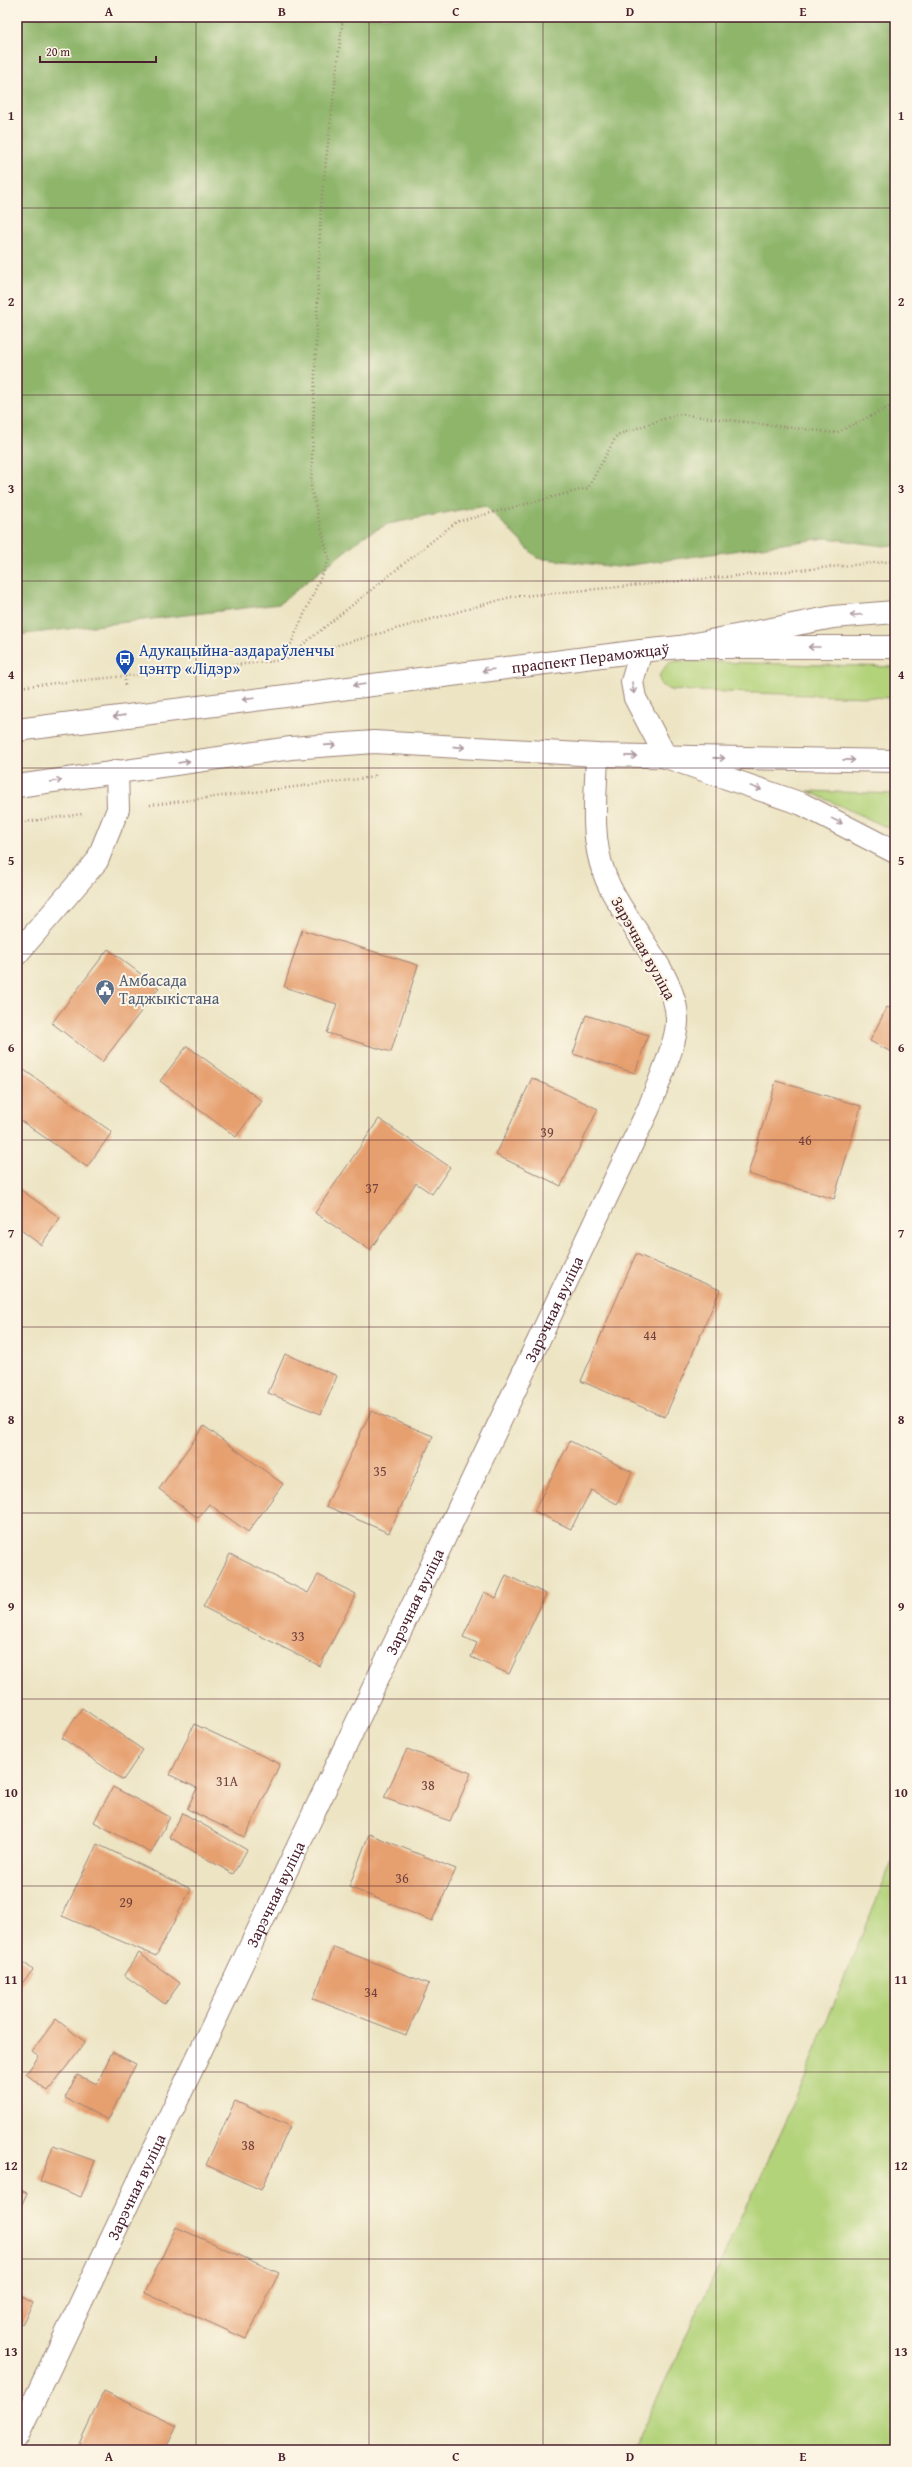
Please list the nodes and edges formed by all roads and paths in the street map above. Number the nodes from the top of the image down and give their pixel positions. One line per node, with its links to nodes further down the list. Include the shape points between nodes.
1 (343, 17): 8 (path, via 321,203 311,488 329,559)
2 (895, 404): 8 (path, via 836,433 678,414 617,435 588,488 456,522)
3 (895, 561): 8 (path, via 511,597)
4 (895, 612): 5 (main road, one-way to 5, via 833,617)
5 (680, 647): 6 (main road, праспект Пераможцаў, one-way to 5); 7 (main road, праспект Пераможцаў)
6 (895, 647)
7 (641, 651): 10 (main road, праспект Пераможцаў, one-way to 10); 12 (main road, one-way to 12, via 632,682 635,698)
8 (284, 660): 9 (path)
9 (17, 687)
10 (17, 730)
11 (597, 755): 12 (main road, one-way to 12); 14 (main road, one-way to 11, via 291,748 374,742); 21 (main road, Зарэчная вуліца, via 597,847 604,874 619,904 644,942 676,1004 677,1022 669,1052 649,1108)
12 (666, 757): 13 (main road, one-way to 13); 19 (main road, one-way to 19, via 802,804)
13 (895, 761)
14 (117, 771): 16 (main road, one-way to 14); 17 (main road)
15 (375, 777): 17 (path)
16 (17, 786)
17 (118, 809): 18 (path); 20 (main road, via 97,861)
18 (17, 823)
19 (895, 852)
20 (17, 954)
21 (17, 2437)

